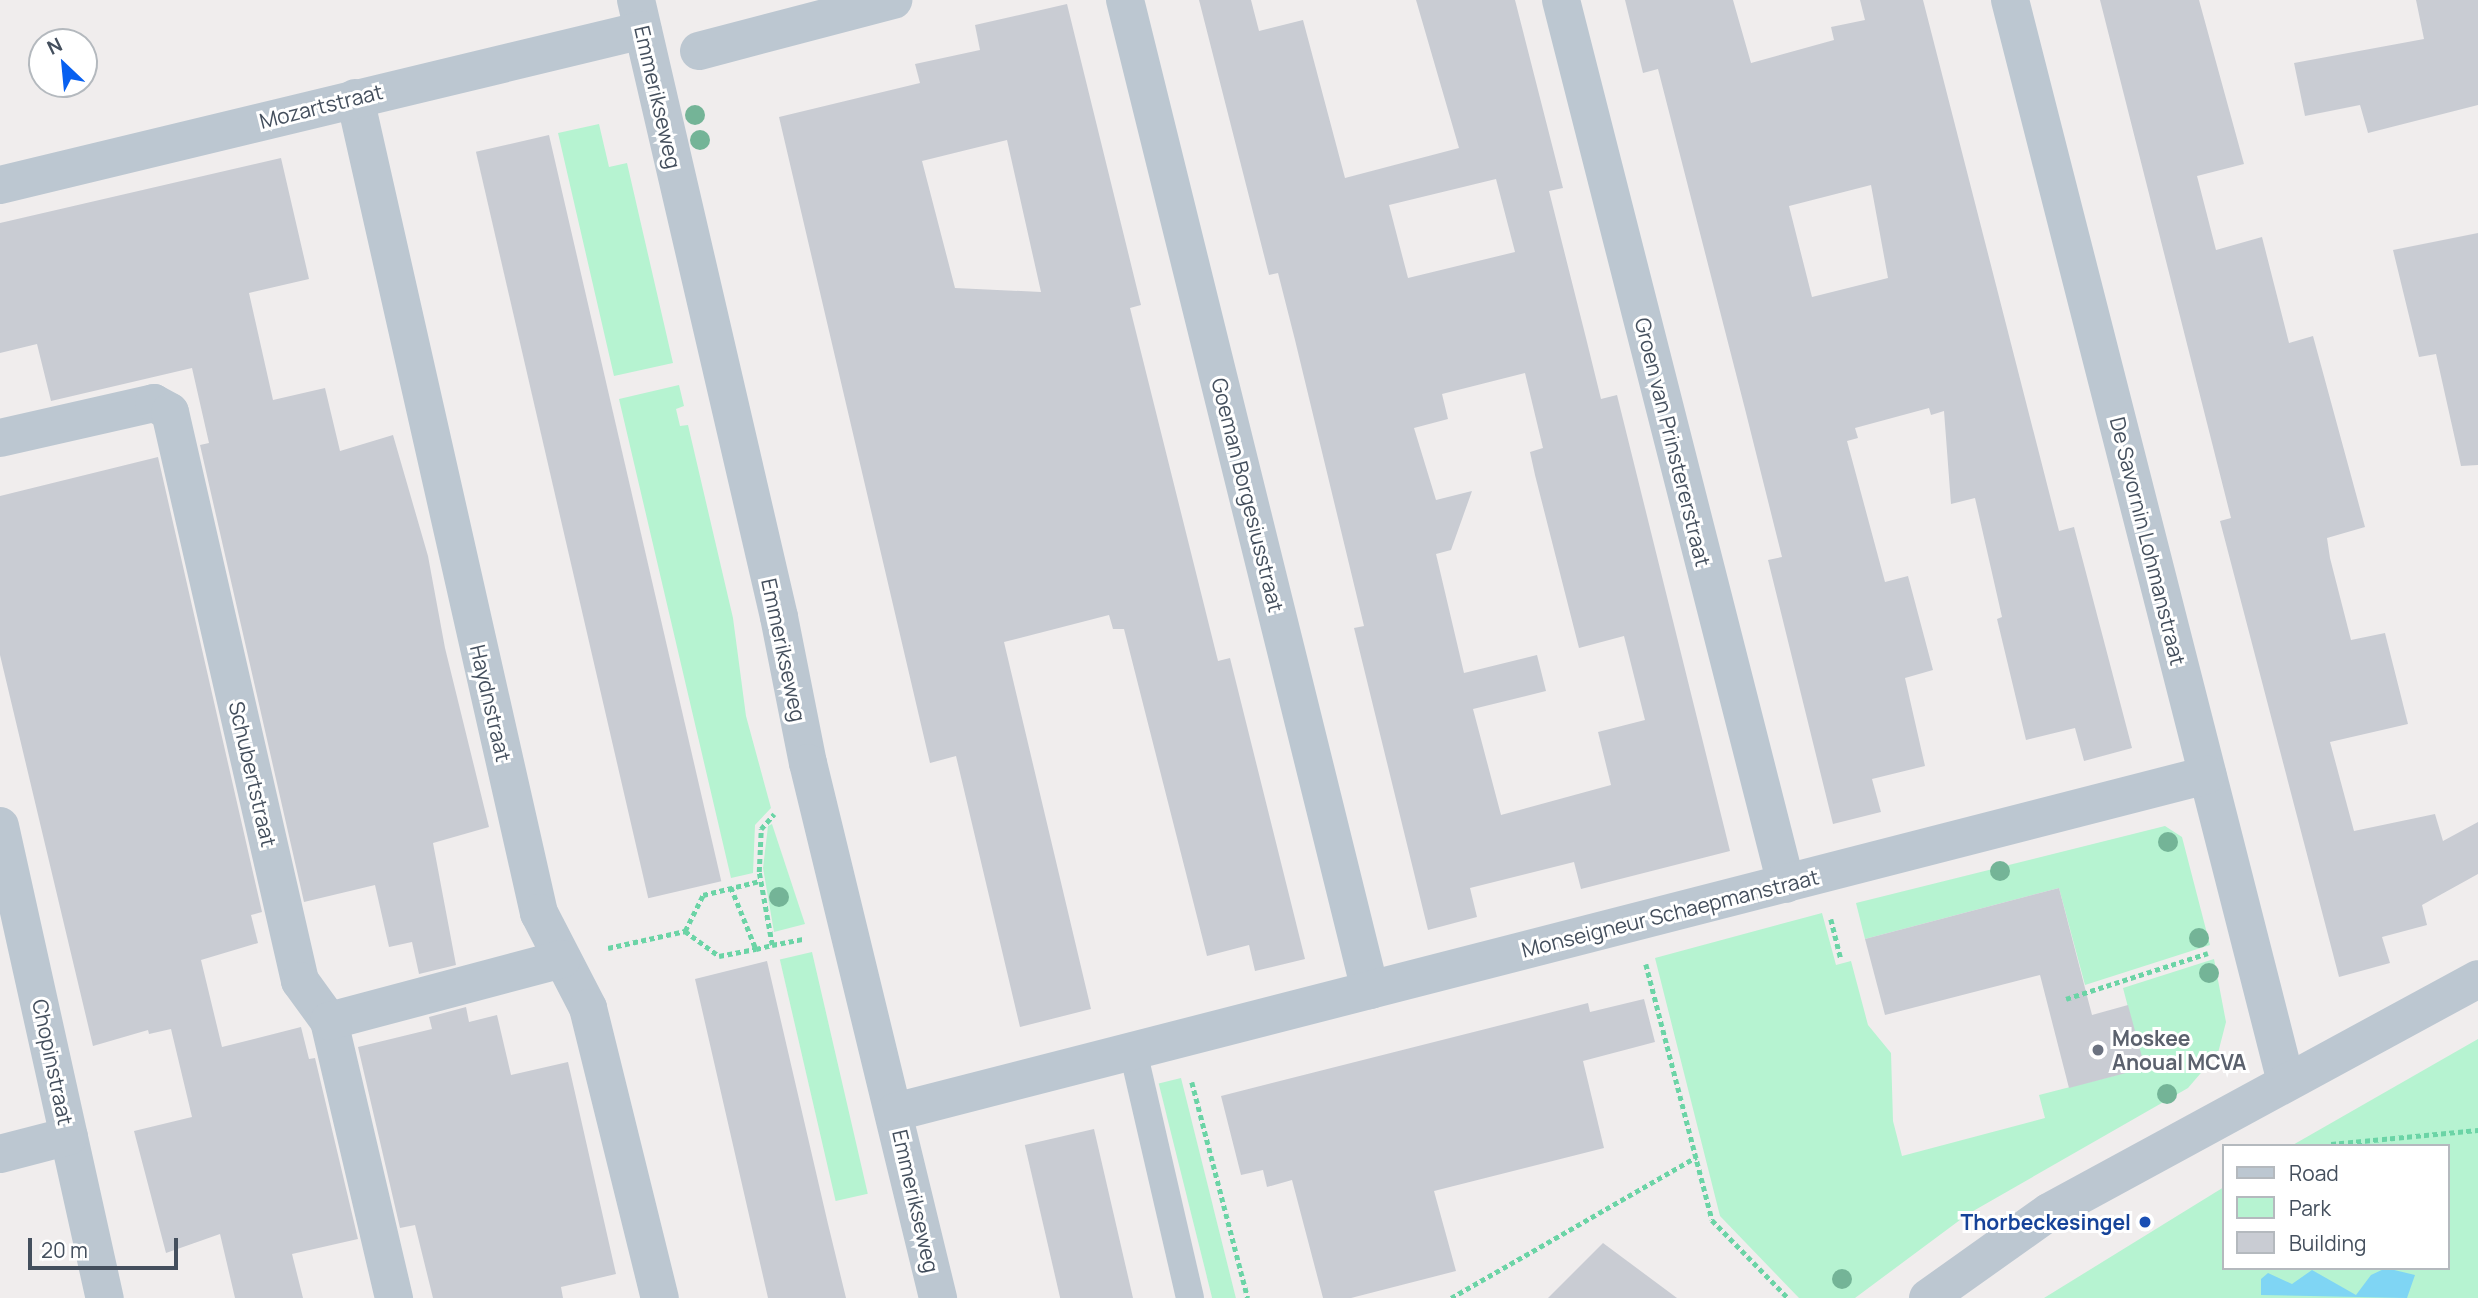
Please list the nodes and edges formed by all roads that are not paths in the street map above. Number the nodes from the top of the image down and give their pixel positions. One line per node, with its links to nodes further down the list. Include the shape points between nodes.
1 (893, 0): 6 (street)
2 (1125, 0): 15 (street, Goeman Borgesiusstraat)
3 (1561, 0): 12 (street, Groen van Prinstererstraat)
4 (2010, 0): 10 (street, De Savornin Lohmanstraat)
5 (639, 15): 7 (street, Mozartstraat); 19 (street, Emmerikseweg, via 779,617 808,763)
6 (699, 51)
7 (355, 97): 8 (street, Mozartstraat); 13 (street, Haydnstraat, via 539,913)
8 (0, 186)
9 (0, 438): 16 (street, Schubertstraat, via 154,403 170,412 300,981)
10 (2207, 775): 12 (street, Monseigneur Schaepmanstraat); 18 (street, De Savornin Lohmanstraat)
11 (0, 826): 20 (street, Chopinstraat)
12 (1786, 884): 15 (street, Monseigneur Schaepmanstraat)
13 (562, 959): 16 (street); 24 (street, Haydnstraat, via 587,1008)
14 (2478, 979): 18 (street)
15 (1370, 990): 17 (street, Monseigneur Schaepmanstraat)
16 (329, 1021): 23 (street, Schubertstraat)
17 (1133, 1051): 19 (street, Monseigneur Schaepmanstraat); 26 (lane)
18 (2286, 1082): 27 (street, via 2049,1212)
19 (895, 1112): 25 (street, Emmerikseweg)
20 (69, 1136): 21 (street); 22 (street, Chopinstraat)
21 (0, 1154)
22 (105, 1298)
23 (394, 1298)
24 (660, 1298)
25 (938, 1298)
26 (1190, 1298)
27 (1928, 1298)

